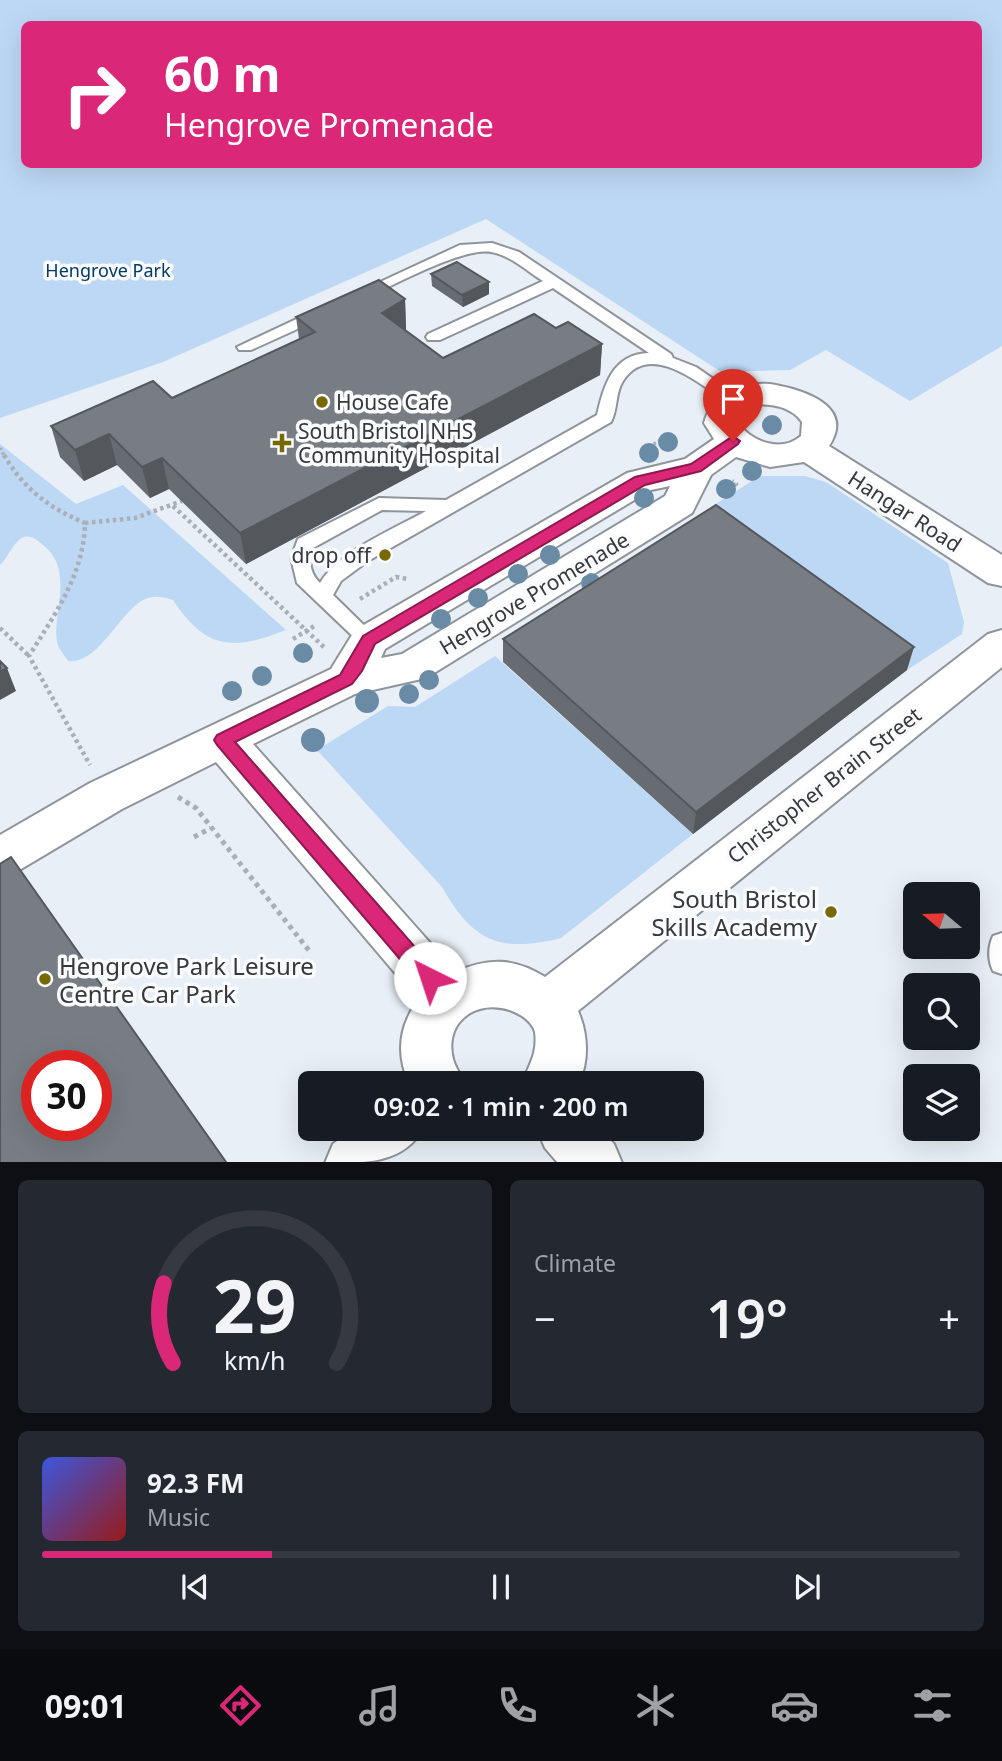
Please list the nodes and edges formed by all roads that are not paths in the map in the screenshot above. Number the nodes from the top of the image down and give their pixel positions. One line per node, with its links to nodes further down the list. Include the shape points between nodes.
1 (553, 282): 2 (lane); 3 (lane, via 514,255 492,247 465,248); 4 (lane)
2 (434, 337)
3 (245, 347)
4 (669, 359): 5 (lane); 9 (lane, via 647,356 631,363 613,382 605,418)
5 (736, 400): 6 (street, via 727,406 721,423); 7 (street, via 748,395 813,399 820,429)
6 (733, 441): 7 (street, via 772,455); 8 (street, Hengrove Promenade)
7 (808, 449): 10 (street, Hangar Road)
8 (696, 468): 12 (street, Hengrove Promenade, via 640,481); 14 (street, Hengrove Promenade, via 679,504 645,538 412,667)
9 (451, 506): 11 (lane, via 361,556 334,576); 11 (lane, via 379,504 305,544 300,558 304,578)
10 (1002, 573)
11 (322, 597): 12 (lane)
12 (369, 640): 14 (street)
13 (1002, 645): 20 (street, Christopher Brain Street)
14 (346, 680): 15 (street, Hengrove Promenade)
15 (223, 740): 16 (street, Hengrove Promenade, via 106,796); 19 (street)
16 (0, 858)
17 (1002, 944): 18 (lane)
18 (1002, 963)
19 (448, 999): 20 (street, via 483,984 517,986); 21 (street, via 427,1029)
20 (547, 1005): 22 (street, via 560,1028)
21 (431, 1071)
22 (558, 1071)
23 (380, 1141): 25 (street)
24 (575, 1141): 26 (street)
25 (353, 1162)
26 (594, 1162)

